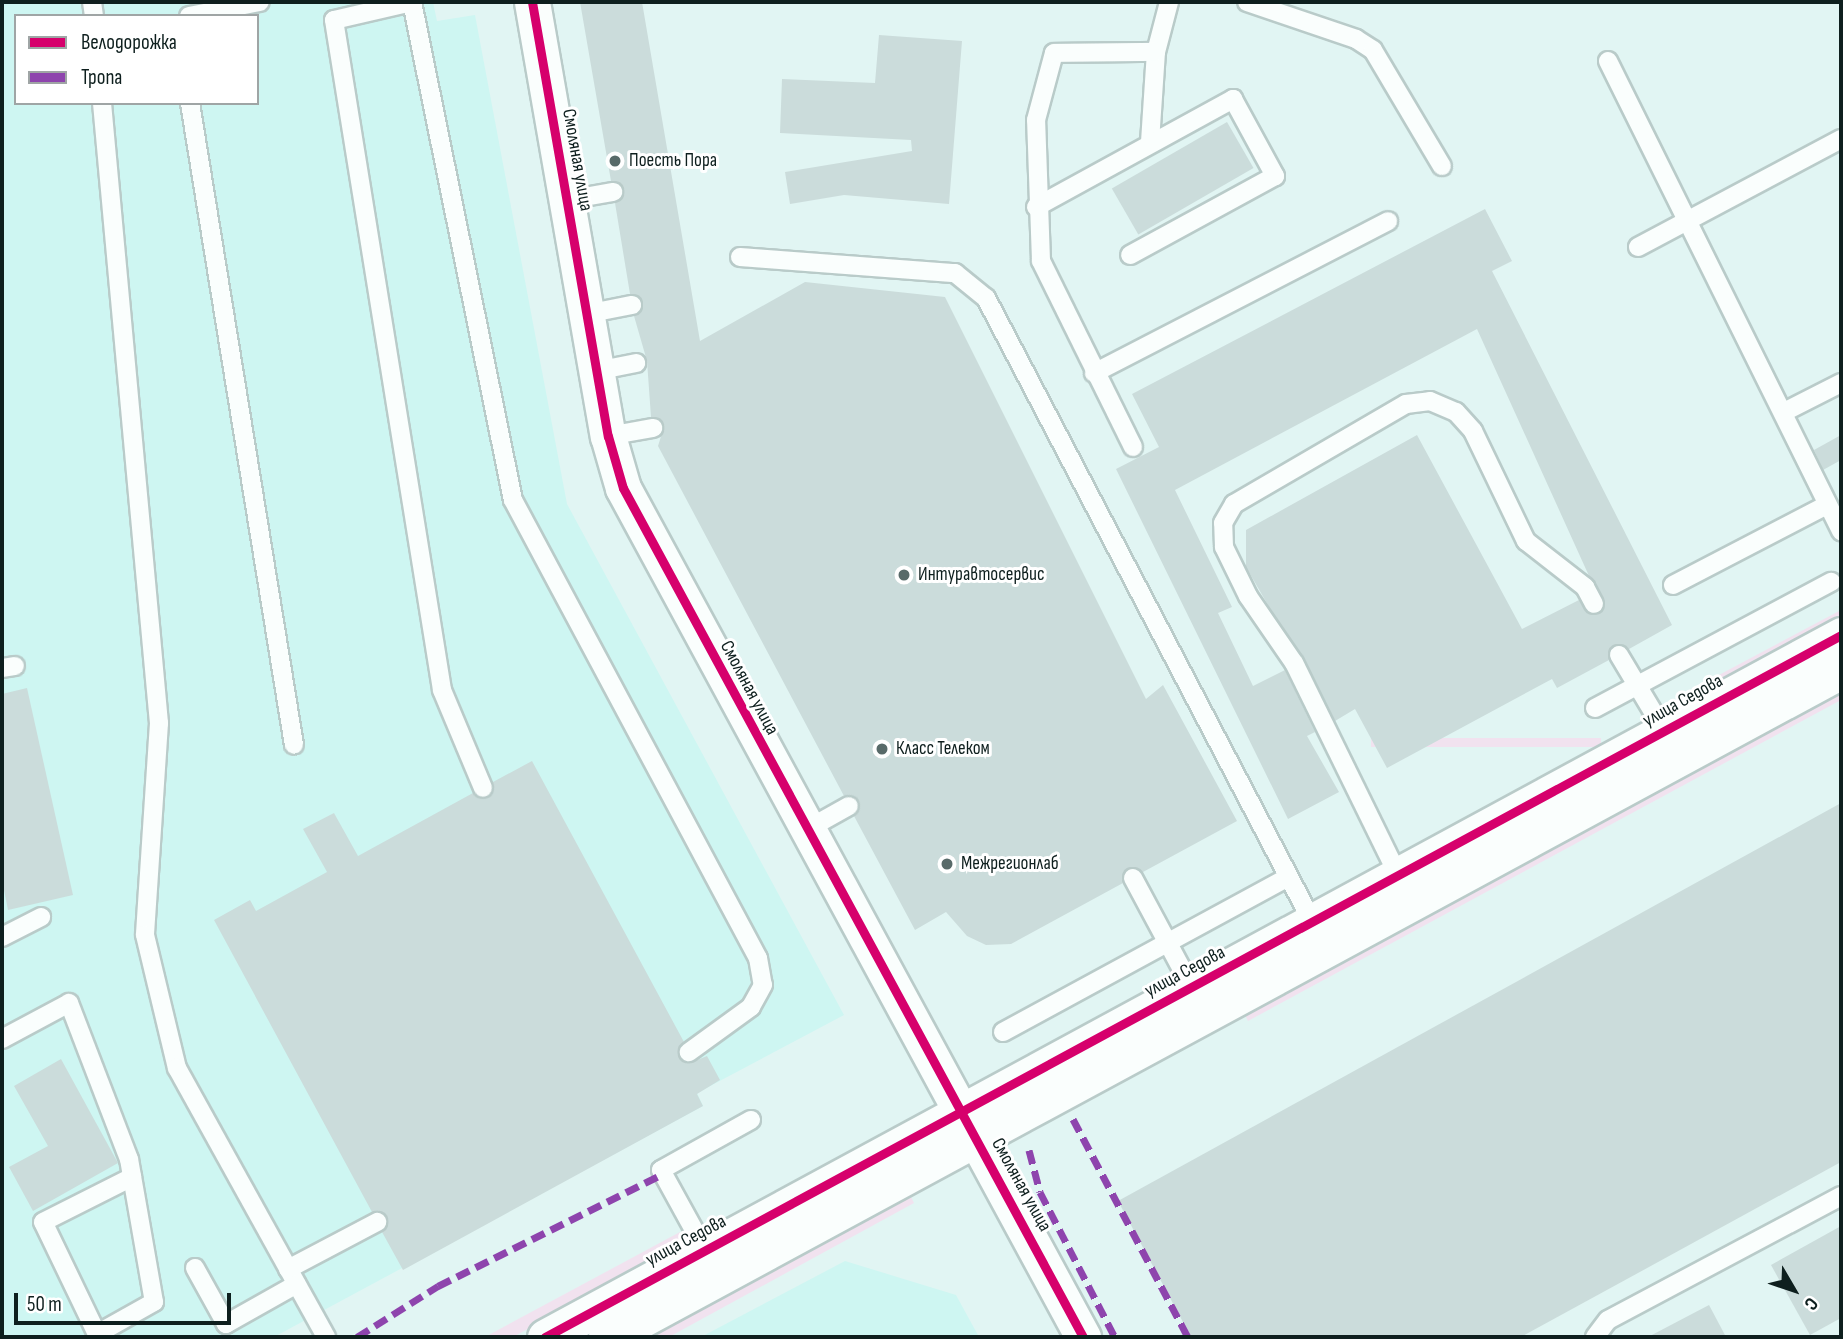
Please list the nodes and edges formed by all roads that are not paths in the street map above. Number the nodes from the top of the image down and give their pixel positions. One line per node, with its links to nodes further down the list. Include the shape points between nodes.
1 (260, 2): 6 (lane)
2 (412, 2): 44 (lane, via 334,20 442,690); 57 (lane, via 513,500 758,958 763,985 751,1007)
3 (532, 2): 15 (street, Смоляная улица)
4 (1169, 2): 7 (lane)
5 (1247, 2): 13 (lane, via 1356,38 1373,50)
6 (199, 14)
7 (1156, 51): 12 (lane); 16 (lane, via 1054,53 1036,120)
8 (1608, 61): 17 (lane)
9 (102, 105): 65 (lane, via 159,723 145,935 177,1068)
10 (190, 105): 42 (lane)
11 (1841, 139): 17 (lane)
12 (1150, 142): 16 (lane); 20 (lane, via 1233,99 1275,176)
13 (1442, 166)
14 (613, 192): 15 (lane)
15 (566, 200): 23 (street, Смоляная улица)
16 (1036, 206): 26 (lane, via 1049,289)
17 (1689, 219): 19 (lane); 28 (lane)
18 (1388, 221): 26 (lane)
19 (1637, 247)
20 (1130, 255)
21 (740, 257): 47 (lane, via 954,273 986,298)
22 (632, 306): 23 (lane)
23 (586, 314): 25 (street, Смоляная улица)
24 (636, 363): 25 (lane)
25 (596, 371): 30 (street, Смоляная улица)
26 (1094, 373): 31 (lane)
27 (1841, 383): 28 (lane)
28 (1784, 412): 32 (lane)
29 (653, 428): 30 (lane)
30 (608, 436): 46 (street, Смоляная улица, via 640,523)
31 (1133, 447)
32 (1827, 505): 33 (lane); 35 (lane)
33 (1841, 531)
34 (1831, 582): 40 (lane)
35 (1674, 585)
36 (1594, 604): 48 (lane, via 1585,587 1526,541 1473,431 1456,412 1430,401 1406,404 1234,505 1223,523 1224,547 1248,596 1294,663)
37 (1841, 635): 43 (street, улица Седова)
38 (1619, 654): 40 (lane)
39 (1841, 670): 43 (street, улица Седова)
40 (1638, 685): 41 (lane); 43 (lane)
41 (1595, 708)
42 (293, 745)
43 (1672, 745): 48 (street, улица Седова); 52 (street, улица Седова)
44 (483, 788)
45 (849, 806): 46 (lane)
46 (806, 831): 59 (street, Смоляная улица)
47 (1288, 877): 52 (lane); 53 (lane)
48 (1399, 877): 52 (street, улица Седова)
49 (1133, 878): 53 (lane)
50 (41, 916): 51 (lane)
51 (2, 937)
52 (1320, 937): 54 (street, улица Седова); 59 (street, улица Седова)
53 (1167, 942): 54 (lane); 55 (lane)
54 (1192, 988): 59 (street, улица Седова)
55 (1003, 1032)
56 (2, 1039): 60 (lane, via 69,1003)
57 (689, 1052)
58 (751, 1120): 63 (lane, via 662,1170)
59 (968, 1125): 63 (street, улица Седова); 68 (street, улица Седова); 69 (street, Смоляная улица)
60 (132, 1177): 60 (lane, via 43,1222 97,1334 154,1302)
61 (1841, 1196): 70 (lane, via 1608,1320)
62 (377, 1222): 65 (lane)
63 (705, 1250): 67 (street, улица Седова)
64 (195, 1268): 65 (lane, via 226,1324)
65 (292, 1276): 66 (lane)
66 (320, 1335)
67 (545, 1337)
68 (608, 1337)
69 (1083, 1337)
70 (1595, 1337)

